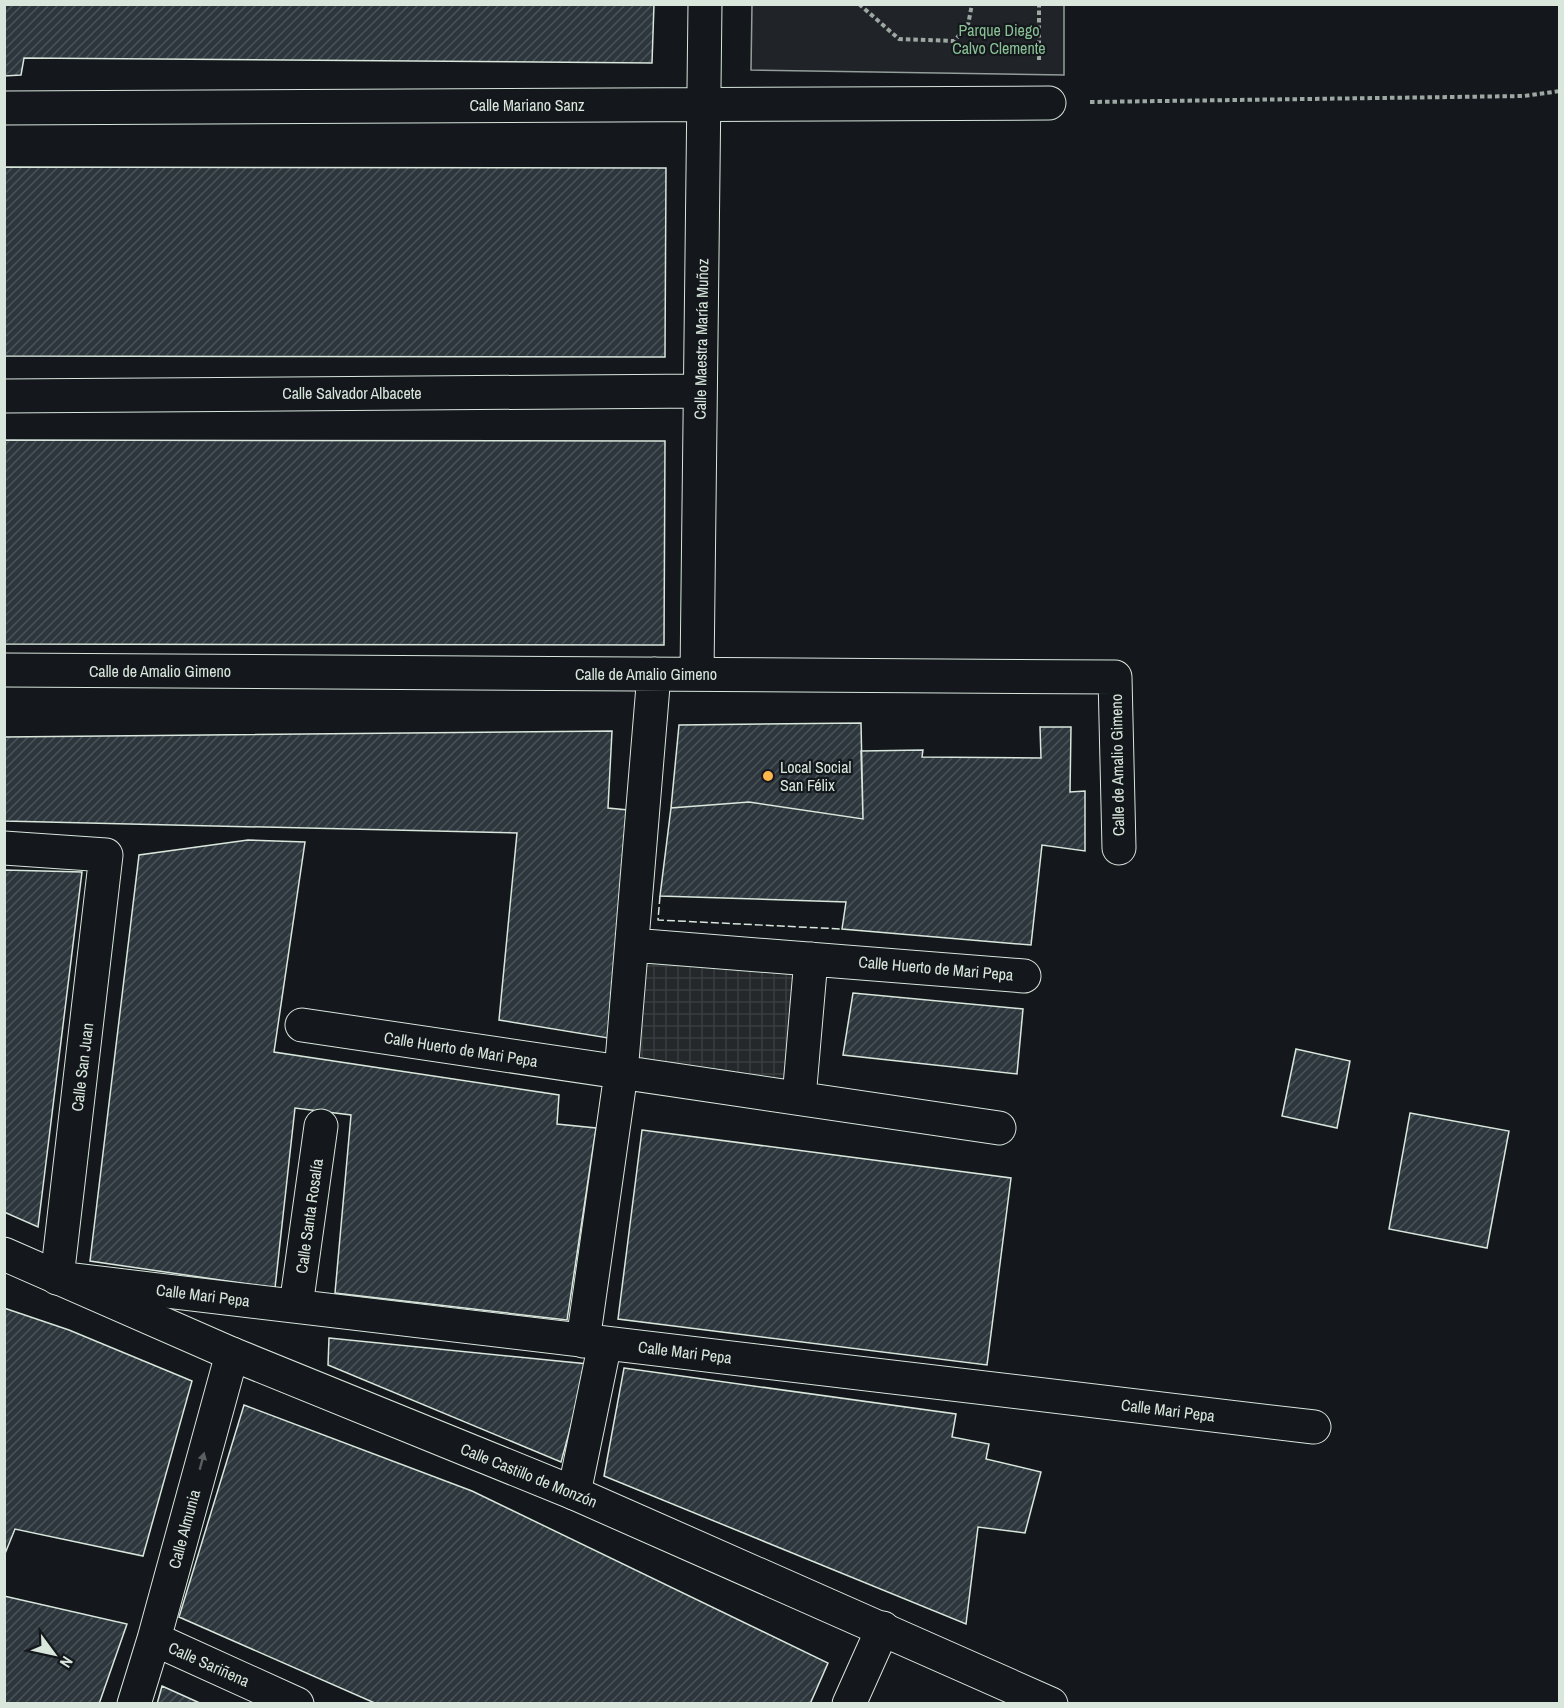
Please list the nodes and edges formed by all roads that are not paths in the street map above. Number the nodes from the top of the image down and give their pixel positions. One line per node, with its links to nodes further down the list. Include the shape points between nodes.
1 (705, 4): 2 (street, Calle Maestra María Muñoz)
2 (704, 103): 3 (street, Calle Mariano Sanz); 4 (street, Calle Mariano Sanz); 5 (street, Calle Maestra María Muñoz)
3 (1044, 103)
4 (4, 108)
5 (700, 391): 6 (street, Calle Salvador Albacete); 9 (street, Calle Maestra María Muñoz)
6 (4, 396)
7 (4, 669): 8 (street, Calle de Amalio Gimeno)
8 (654, 674): 9 (street, Calle de Amalio Gimeno); 12 (street)
9 (697, 674): 11 (street, Calle de Amalio Gimeno, via 1115,677)
10 (4, 848): 21 (street, Calle San Juan, via 106,855)
11 (1119, 848)
12 (632, 945): 13 (street, Calle Huerto de Mari Pepa); 16 (street)
13 (811, 959): 14 (street, Calle Huerto de Mari Pepa); 17 (street)
14 (1024, 976)
15 (302, 1025): 16 (street, Calle Huerto de Mari Pepa)
16 (621, 1073): 17 (street, Calle Huerto de Mari Pepa); 23 (street)
17 (799, 1098): 19 (street, Calle Huerto de Mari Pepa)
18 (321, 1126): 22 (street, Calle Santa Rosalía)
19 (999, 1128)
20 (4, 1254): 21 (street, Calle Castillo de Monzón)
21 (57, 1278): 22 (street, Calle Mari Pepa); 24 (street, Calle Castillo de Monzón)
22 (297, 1306): 23 (street, Calle Mari Pepa)
23 (594, 1342): 25 (street, Calle Mari Pepa); 26 (street)
24 (232, 1354): 26 (street, Calle Castillo de Monzón); 28 (street, Calle Almunia, one-way to 24)
25 (1314, 1427)
26 (574, 1493): 27 (street, Calle Castillo de Monzón)
27 (883, 1628): 31 (street); 32 (street, Calle Castillo de Monzón)
28 (154, 1639): 29 (street, Calle Almunia); 30 (street, Calle Sariñena)
29 (134, 1704)
30 (297, 1704)
31 (849, 1704)
32 (1051, 1704)

